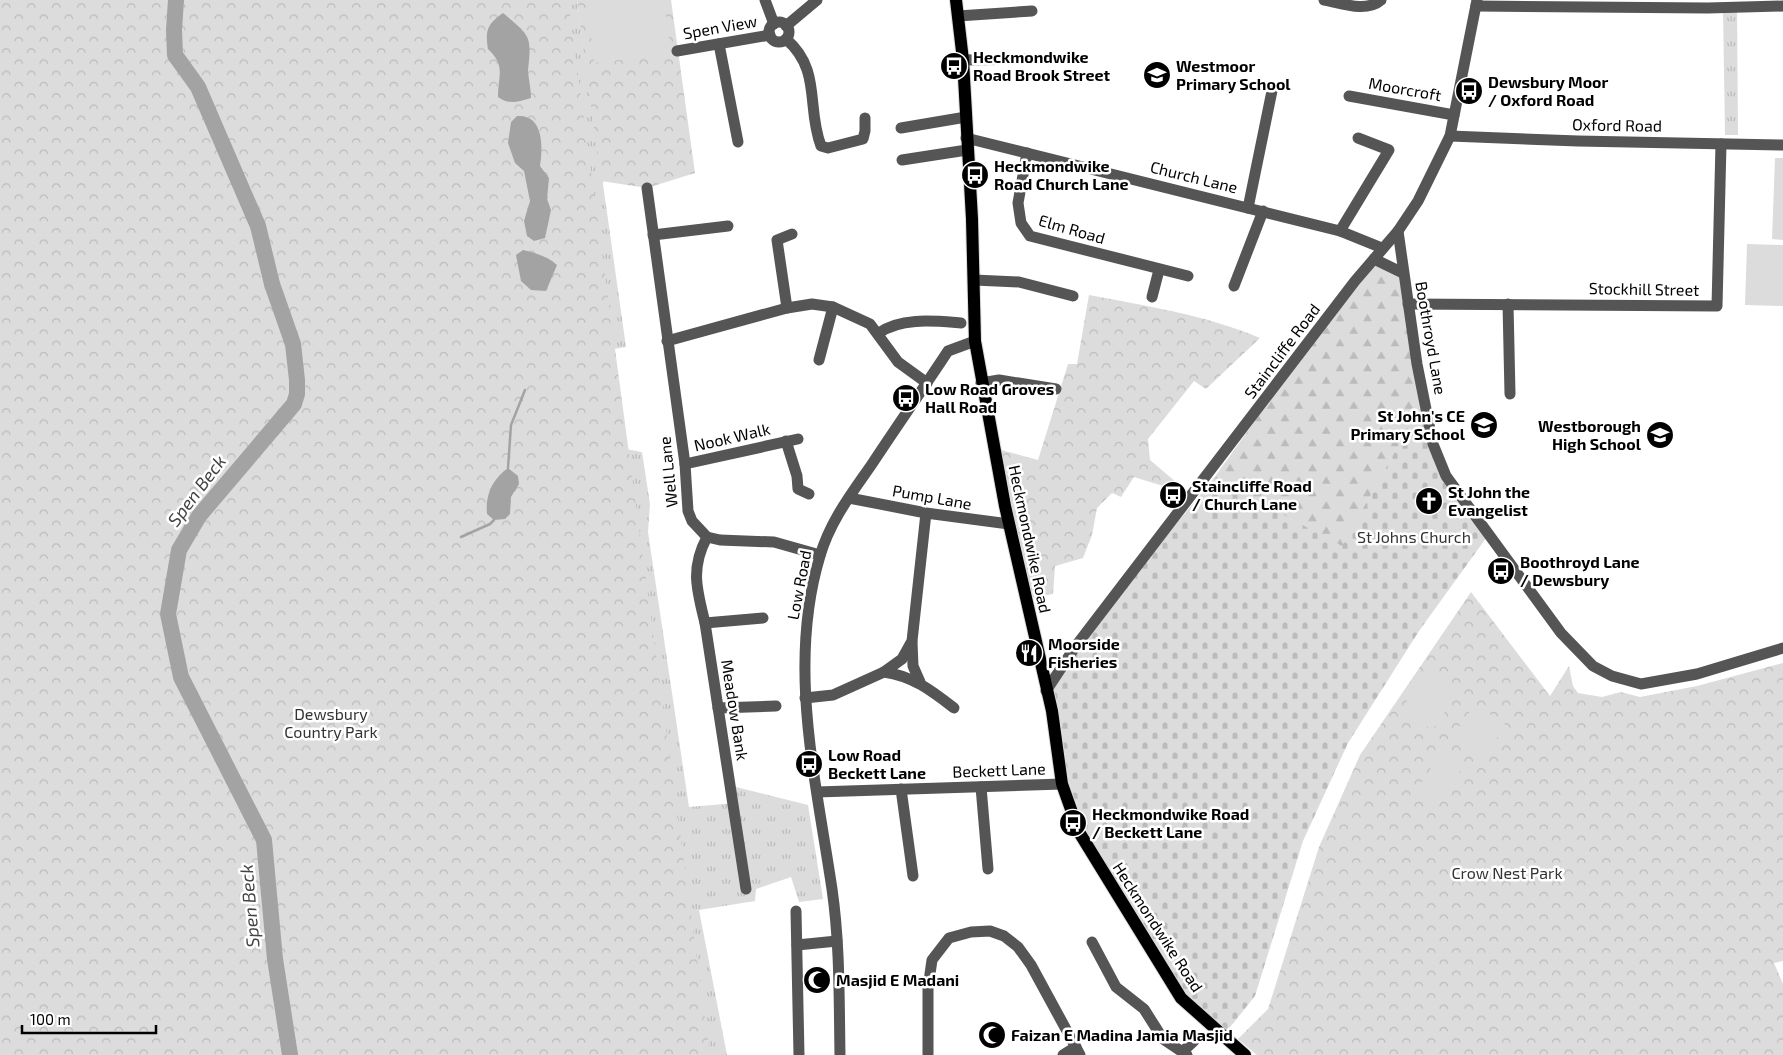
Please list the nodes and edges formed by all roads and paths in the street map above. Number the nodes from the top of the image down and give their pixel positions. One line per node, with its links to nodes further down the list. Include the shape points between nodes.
1 (765, 0): 11 (street)
2 (817, 0): 12 (street)
3 (956, 0): 10 (main road, Heckmondwike Road)
4 (1324, 0): 5 (street, via 1370,6)
5 (1381, 0)
6 (1476, 3): 7 (street); 21 (street, Staincliffe Road)
7 (1731, 4): 8 (street)
8 (1783, 6)
9 (1032, 11): 10 (street)
10 (958, 16): 18 (main road, Heckmondwike Road)
11 (774, 24): 12 (street, Spen View); 13 (street, Spen View)
12 (786, 26): 14 (street)
13 (770, 35): 14 (street, Spen View, via 776,41); 15 (street, Spen View)
14 (786, 39): 23 (street, via 802,56 809,73 814,121 821,146 828,148 863,139)
15 (720, 44): 16 (street, Spen View); 27 (street)
16 (677, 51)
17 (1036, 59): 18 (street)
18 (963, 60): 22 (main road, Heckmondwike Road)
19 (1273, 86): 34 (street)
20 (1349, 96): 21 (street, Moorcroft)
21 (1454, 115): 25 (street, Staincliffe Road)
22 (966, 117): 24 (street); 28 (main road, Heckmondwike Road)
23 (865, 118)
24 (901, 128)
25 (1450, 136): 29 (street, Oxford Road); 38 (street, Staincliffe Road, via 1418,200)
26 (1358, 138): 37 (street, via 1389,150)
27 (738, 142)
28 (967, 144): 31 (street, Church Lane); 32 (street); 46 (main road, Heckmondwike Road)
29 (1721, 144): 30 (street, Oxford Road); 51 (street, Stockhill Street, via 1717,306)
30 (1783, 144)
31 (1027, 153): 34 (street, Church Lane); 43 (street, Elm Road, via 1018,203 1021,223 1030,236)
32 (902, 160)
33 (647, 188): 40 (street, Well Lane)
34 (1248, 208): 35 (street, Church Lane)
35 (1263, 211): 37 (street, Church Lane); 47 (street)
36 (728, 226): 40 (street)
37 (1340, 231): 41 (street, Church Lane)
38 (1398, 231): 41 (street, Staincliffe Road); 44 (street, Boothroyd Lane)
39 (792, 234): 53 (street, via 777,240)
40 (653, 235): 56 (street, Well Lane)
41 (1382, 248): 42 (street, Staincliffe Road)
42 (1374, 259): 44 (street, Boothroyd Lane); 76 (street, Staincliffe Road, via 1075,647)
43 (1159, 270): 45 (street, Elm Road); 49 (street)
44 (1403, 274): 50 (street, Boothroyd Lane)
45 (1188, 276)
46 (974, 280): 48 (street, via 1019,282); 57 (main road, Heckmondwike Road)
47 (1234, 286)
48 (1074, 296)
49 (1152, 297)
50 (1408, 304): 51 (street, Stockhill Street); 73 (street, Boothroyd Lane, via 1434,444 1446,476 1533,597 1593,666 1612,676 1641,684 1697,674)
51 (1508, 304): 62 (street)
52 (833, 307): 53 (street, via 812,304); 55 (street, via 870,324); 58 (street)
53 (787, 308): 56 (street)
54 (961, 323): 55 (street, via 901,324)
55 (879, 333): 60 (street, via 898,362)
56 (667, 341): 63 (street, Well Lane)
57 (975, 341): 59 (main road, Heckmondwike Road); 60 (street, Low Road, via 948,351)
58 (820, 360)
59 (981, 382): 61 (street, via 999,380); 67 (main road, Heckmondwike Road)
60 (927, 383): 65 (street, Low Road)
61 (1056, 389)
62 (1510, 394)
63 (685, 464): 64 (street, Nook Walk, via 792,440 791,458 798,489); 68 (street, Well Lane, via 688,511 698,530)
64 (809, 494)
65 (849, 498): 66 (street, Pump Lane); 69 (street, Low Road, via 834,521)
66 (926, 513): 67 (street, Pump Lane); 72 (street)
67 (1009, 524): 76 (main road, Heckmondwike Road)
68 (707, 537): 69 (street, via 774,542); 71 (street, Meadow Bank, via 697,561 695,582)
69 (820, 555): 77 (street, Low Road, via 808,611)
70 (763, 618): 71 (street)
71 (704, 623): 79 (street, Meadow Bank)
72 (912, 641): 74 (street, via 902,659); 75 (street, via 913,666)
73 (1783, 648)
74 (884, 672): 75 (street); 77 (street, via 833,696)
75 (920, 682): 80 (street)
76 (1046, 691): 81 (main road, Heckmondwike Road, via 1052,711)
77 (805, 698): 84 (street, Low Road)
78 (776, 706): 79 (street)
79 (718, 708): 87 (street, Meadow Bank)
80 (954, 708)
81 (1062, 784): 82 (street, Beckett Lane); 99 (main road, Heckmondwike Road, via 1079,832 1181,998)
82 (980, 787): 83 (street, Beckett Lane); 85 (street)
83 (901, 789): 84 (street, Beckett Lane); 86 (street)
84 (816, 792): 89 (street, Low Road)
85 (988, 869)
86 (913, 876)
87 (746, 889)
88 (796, 911): 91 (street)
89 (837, 941): 91 (street); 96 (street, Low Road)
90 (1092, 942): 94 (street, via 1116,987 1144,1010 1163,1038)
91 (797, 945): 95 (street)
92 (1194, 1041): 94 (street)
93 (1078, 1051): 97 (street, via 1018,947 1004,936 990,931 949,938 932,960 928,988); 98 (street)
94 (1185, 1053)
95 (799, 1055)
96 (840, 1055)
97 (928, 1055)
98 (1063, 1055)
99 (1245, 1055)

